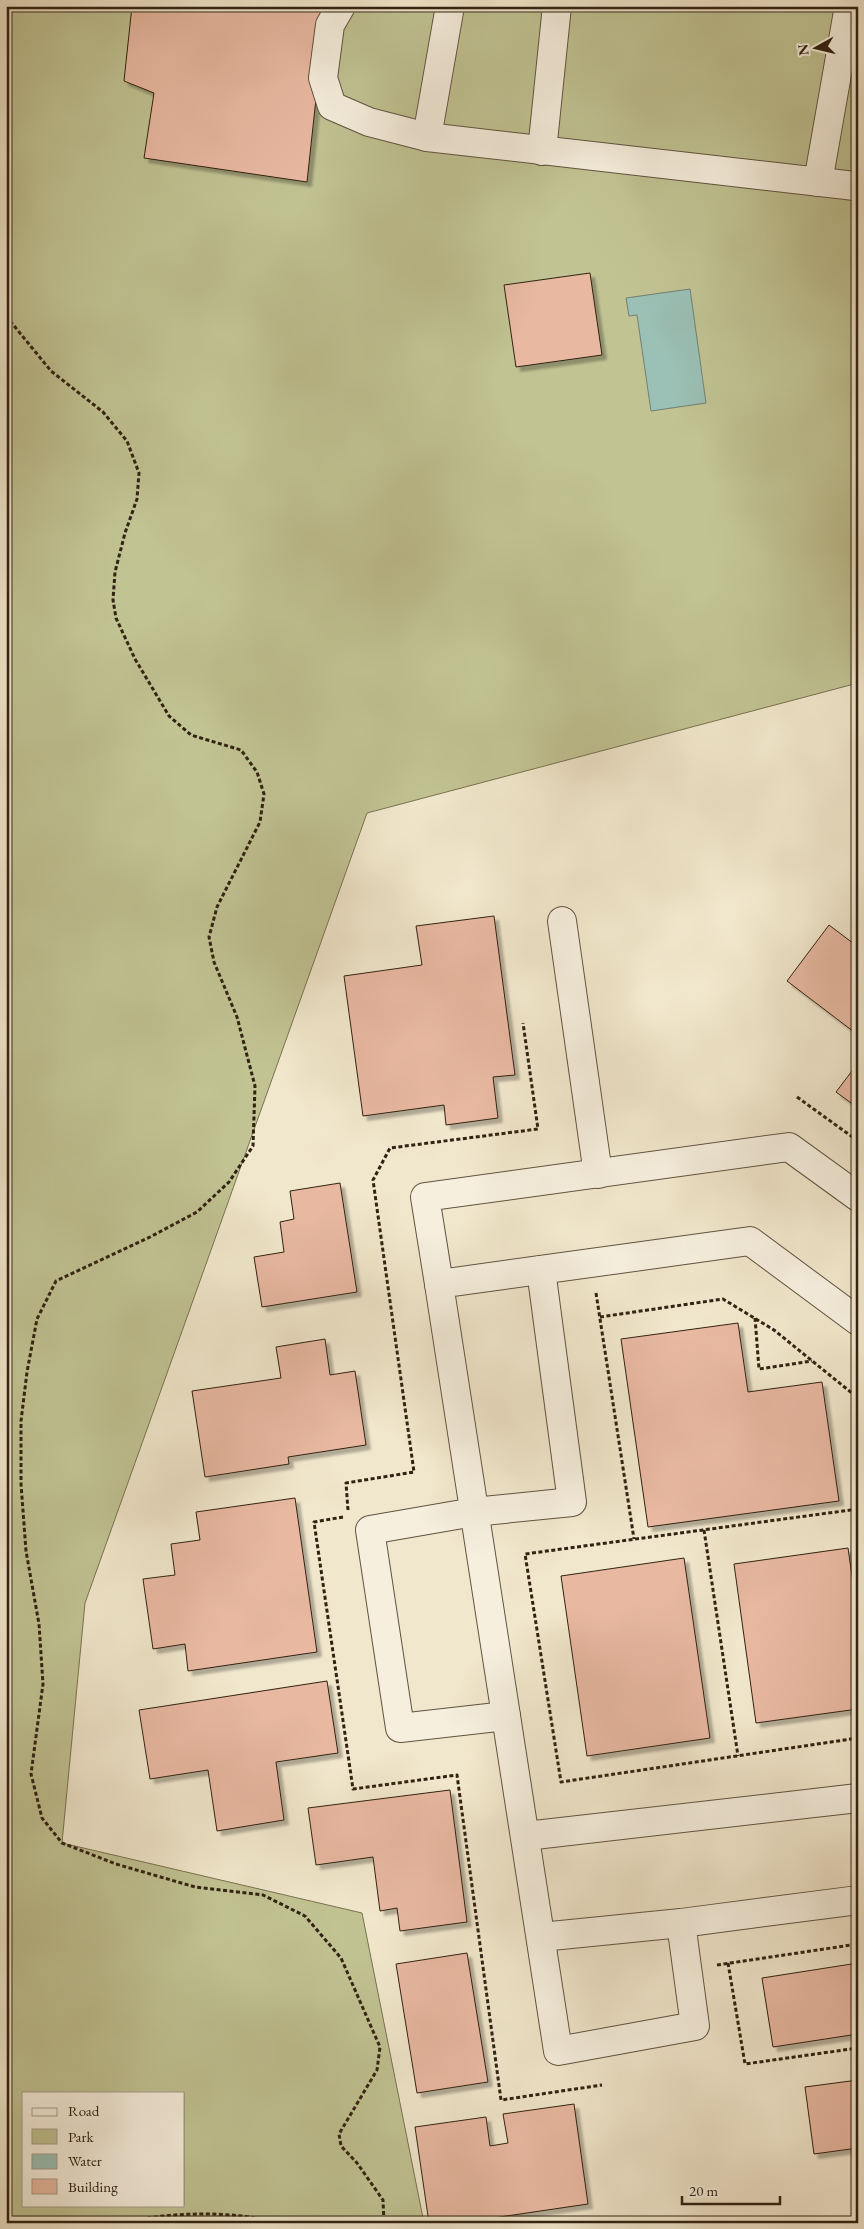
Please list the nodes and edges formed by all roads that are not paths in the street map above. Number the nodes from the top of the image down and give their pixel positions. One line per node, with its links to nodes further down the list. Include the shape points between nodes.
1 (341, 6): 5 (lane, via 330,25 323,78 332,106 369,122)
2 (450, 6): 5 (lane)
3 (557, 6): 6 (lane)
4 (849, 6): 7 (lane)
5 (427, 137): 6 (lane)
6 (542, 151): 7 (lane)
7 (818, 182): 8 (lane)
8 (855, 186)
9 (562, 920): 10 (lane)
10 (598, 1174): 11 (lane, via 789,1147); 13 (lane, via 425,1197)
11 (858, 1197)
12 (540, 1270): 13 (lane); 14 (lane, via 750,1241); 15 (lane, via 572,1502)
13 (439, 1284): 15 (lane)
14 (858, 1321)
15 (474, 1512): 16 (lane); 16 (lane, via 370,1530 400,1728)
16 (506, 1716): 18 (lane)
17 (858, 1798): 18 (lane)
18 (526, 1836): 21 (lane)
19 (858, 1900): 20 (lane)
20 (681, 1923): 21 (lane); 21 (lane, via 696,2026 558,2051)
21 (541, 1937)

